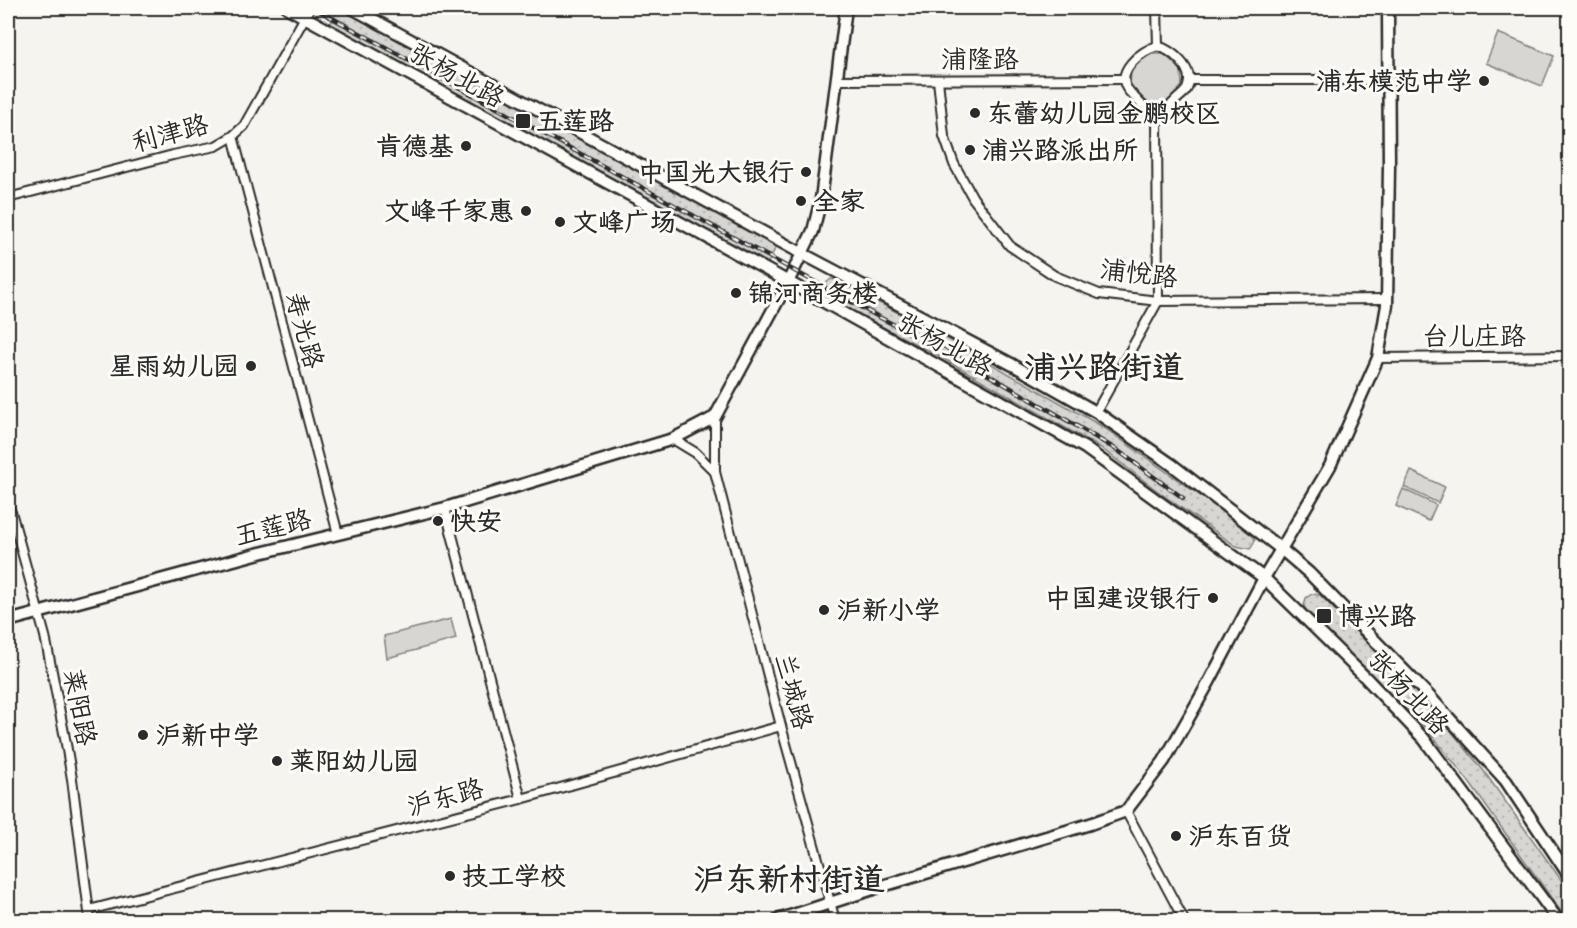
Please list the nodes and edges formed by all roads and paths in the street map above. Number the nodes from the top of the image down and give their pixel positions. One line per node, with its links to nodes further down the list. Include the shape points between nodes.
1 (288, 8): 6 (main road, 张杨北路)
2 (352, 8): 16 (main road, 张杨北路)
3 (846, 8): 9 (main road)
4 (1157, 8): 7 (street)
5 (1388, 8): 12 (main road)
6 (307, 12): 14 (street, 利津路, via 244,126); 17 (main road, 张杨北路)
7 (1158, 46): 8 (street, via 1148,49 1127,68); 11 (street, via 1168,50 1189,72)
8 (1123, 79): 10 (street, 浦隆路); 13 (street, via 1127,89 1147,109)
9 (837, 80): 10 (street, 浦隆路); 16 (main road, via 821,199)
10 (938, 80): 19 (street, 浦悦路, via 944,136 954,164 973,198 1010,246 1055,276 1100,294)
11 (1189, 80): 12 (street); 13 (street, via 1188,88 1166,110)
12 (1389, 80): 18 (main road)
13 (1157, 113): 19 (street)
14 (233, 136): 15 (street, 利津路, via 216,146); 28 (street, 寿光路)
15 (8, 198)
16 (803, 254): 17 (main road); 22 (main road, 张杨北路)
17 (788, 282): 23 (main road); 30 (main road, 张杨北路, via 1085,448)
18 (1387, 299): 19 (street, 浦悦路); 21 (main road)
19 (1158, 301): 22 (street)
20 (1569, 357): 21 (street, 台儿庄路)
21 (1378, 358): 29 (main road, via 1330,466)
22 (1095, 412): 29 (main road, 张杨北路, via 1171,464)
23 (715, 417): 24 (main road, 五莲路); 25 (street, 兰城路)
24 (673, 439): 25 (street, via 696,453); 27 (main road, 五莲路)
25 (715, 472): 33 (street, 兰城路)
26 (8, 505): 31 (street, 莱阳路)
27 (445, 508): 28 (main road, 五莲路); 34 (street, 沪东路)
28 (338, 534): 31 (main road, 五莲路)
29 (1281, 549): 30 (main road); 36 (main road, 张杨北路, via 1361,624 1506,781)
30 (1264, 578): 35 (main road, via 1164,761); 43 (main road, 张杨北路, via 1424,739)
31 (39, 612): 32 (main road, 五莲路); 38 (street, 莱阳路, via 72,778)
32 (8, 621)
33 (781, 726): 34 (street); 37 (street, 兰城路)
34 (521, 799): 38 (street, 沪东路)
35 (1126, 811): 37 (main road); 42 (street)
36 (1569, 877)
37 (830, 904): 40 (main road); 41 (street, 兰城路)
38 (89, 910): 39 (street, 莱阳路)
39 (90, 921)
40 (778, 921)
41 (835, 921)
42 (1184, 921)
43 (1558, 921)

